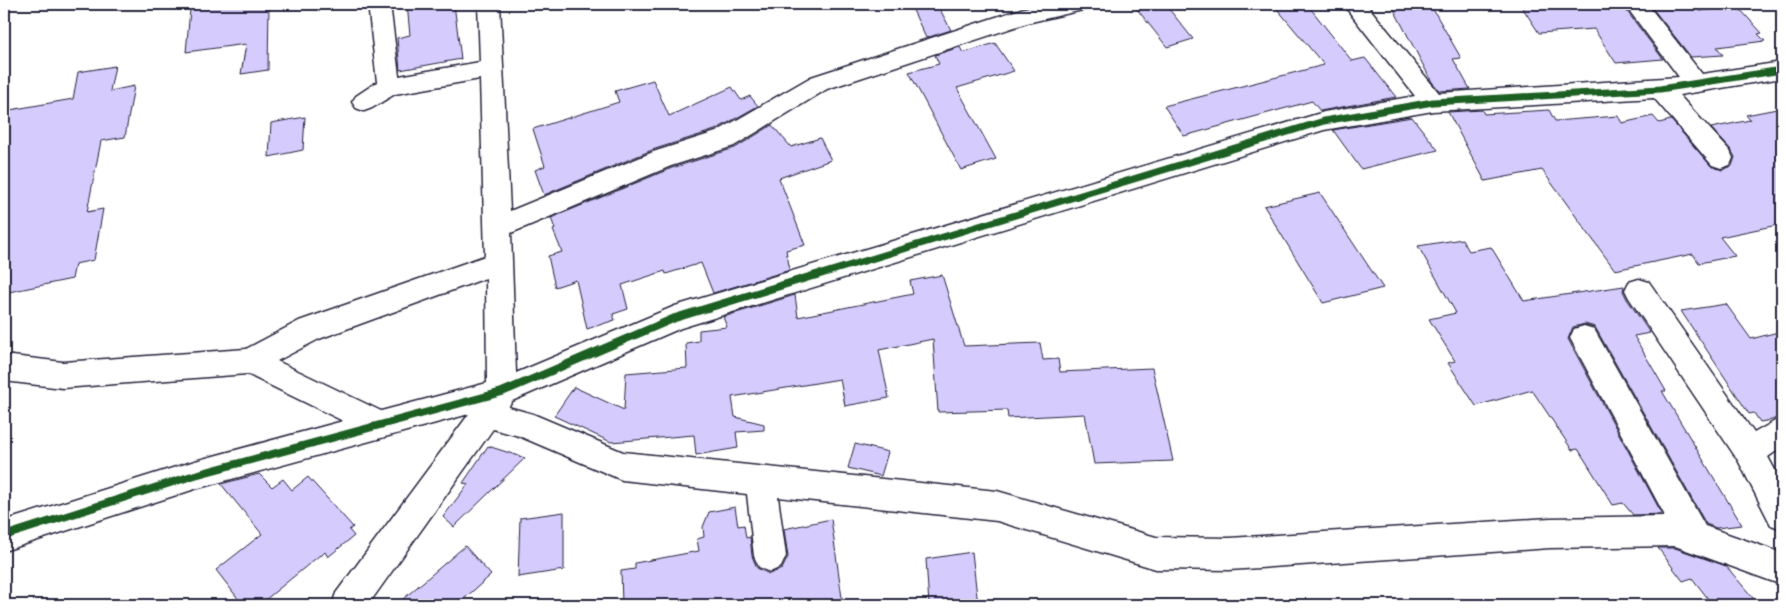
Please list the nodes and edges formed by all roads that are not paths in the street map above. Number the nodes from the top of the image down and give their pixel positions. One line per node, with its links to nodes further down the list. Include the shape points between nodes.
1 (379, 4): 9 (street)
2 (489, 4): 6 (street)
3 (1076, 4): 14 (street, via 1024,16 819,82 725,139 662,159)
4 (1354, 4): 12 (street)
5 (1639, 9): 8 (street)
6 (490, 69): 9 (street); 14 (street)
7 (1782, 70): 8 (street)
8 (1696, 83): 10 (street)
9 (389, 86): 11 (street)
10 (1660, 88): 12 (street); 13 (street)
11 (364, 102)
12 (1433, 102): 20 (street, via 1324,121 675,318)
13 (1721, 158)
14 (498, 227): 15 (street)
15 (499, 262): 18 (street, via 309,330); 20 (street)
16 (1639, 290): 23 (street)
17 (1584, 338): 27 (street)
18 (249, 361): 19 (street, via 63,375); 21 (street)
19 (4, 368)
20 (494, 403): 21 (street); 24 (street, via 523,424 622,466); 30 (street)
21 (380, 425): 26 (street, via 195,475)
22 (1782, 430): 23 (street)
23 (1750, 452): 25 (street)
24 (761, 481): 27 (street, via 997,506 1156,553 1229,554 1550,534 1675,531); 28 (street)
25 (1782, 514)
26 (4, 536)
27 (1694, 538): 29 (street)
28 (770, 556)
29 (1782, 569)
30 (348, 605)

